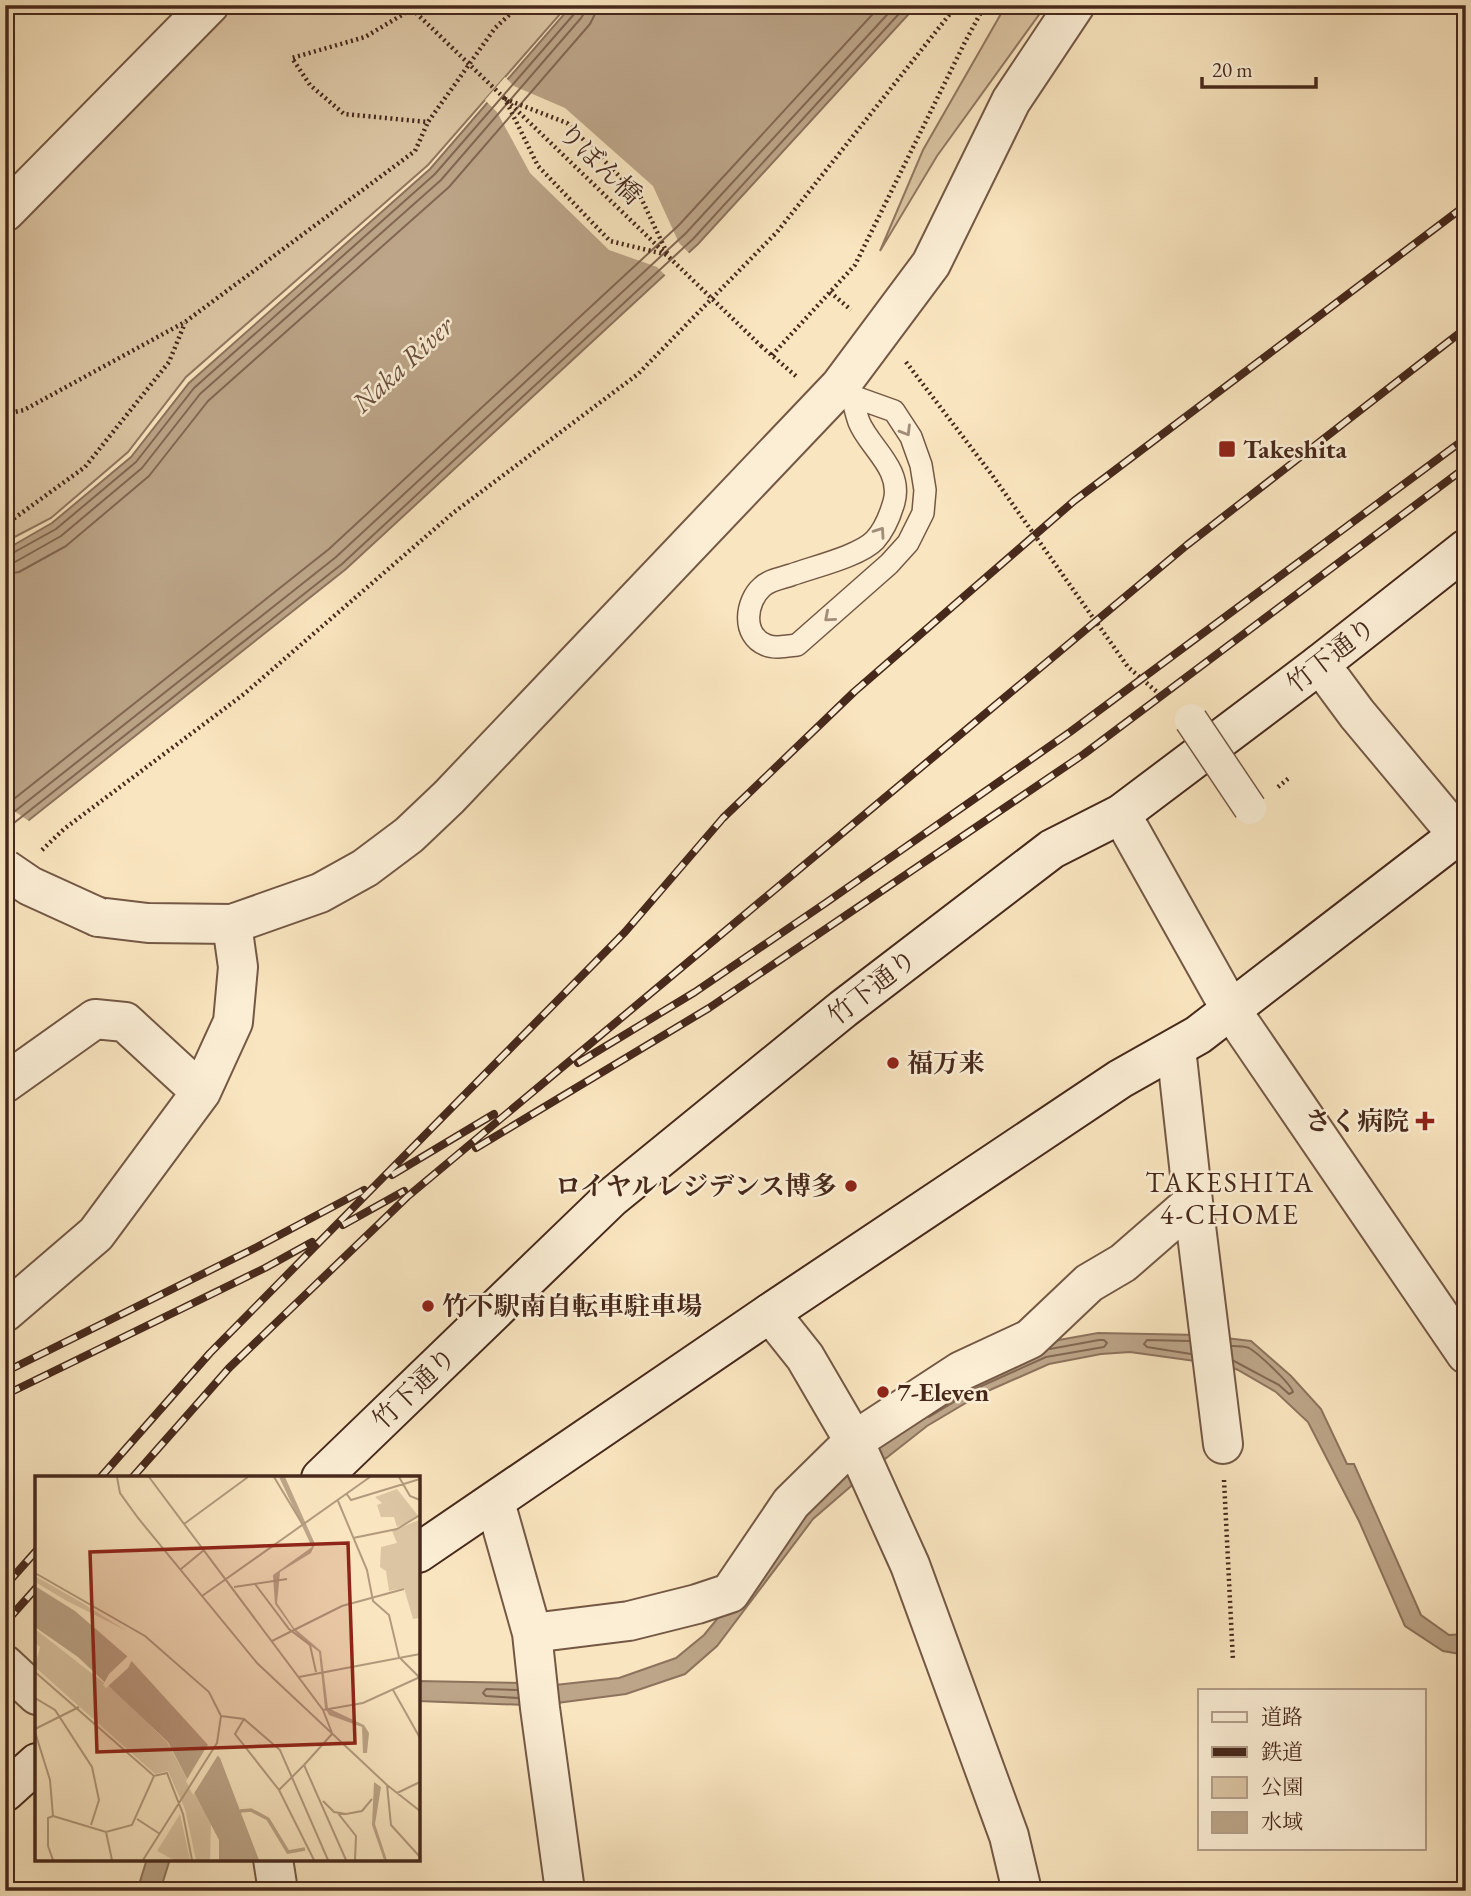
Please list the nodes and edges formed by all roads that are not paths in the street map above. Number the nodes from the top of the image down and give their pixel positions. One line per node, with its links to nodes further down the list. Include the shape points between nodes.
1 (209, 5): 3 (street)
2 (1075, 5): 4 (street, via 1011,101 931,264)
3 (5, 212)
4 (846, 391): 4 (lane, one-way to 4, via 894,411 911,437 925,490 923,513 908,543 890,564 797,645 765,645 749,626 748,609 764,584 857,552 874,541 887,523 895,499 884,459 859,424); 12 (street, via 409,835 365,868 320,893)
5 (1466, 549): 6 (street, 竹下通り)
6 (1320, 664): 9 (street, 竹下通り); 10 (street, via 1357,714)
7 (1191, 720): 8 (street, bridge)
8 (1250, 808)
9 (1121, 814): 13 (street); 23 (street, 竹下通り, via 1052,849 843,1009 611,1198)
10 (1462, 833): 13 (street)
11 (20, 863): 12 (street, bridge, via 30,886 98,917)
12 (232, 924): 16 (street, via 238,967 233,1022)
13 (1231, 1010): 14 (street); 20 (street)
14 (1176, 1048): 17 (street); 19 (street, via 1120,1079)
15 (5, 1083): 16 (street, via 95,1019 125,1022)
16 (201, 1091): 18 (street, via 96,1234)
17 (1193, 1202): 21 (street, via 1123,1263 1089,1283 1030,1339 961,1371); 22 (street)
18 (5, 1311)
19 (770, 1314): 21 (street, via 805,1357); 24 (street)
20 (1466, 1354)
21 (855, 1441): 26 (street, via 791,1503 730,1592 629,1620); 34 (street, via 910,1565 1009,1836)
22 (1223, 1444)
23 (323, 1476)
24 (495, 1502): 25 (street); 26 (street)
25 (420, 1552)
26 (532, 1633): 33 (street)
27 (5, 1665): 28 (street)
28 (35, 1693)
29 (35, 1765): 30 (street)
30 (5, 1792)
31 (273, 1861): 32 (street)
32 (278, 1891)
33 (565, 1891)
34 (1022, 1891)

